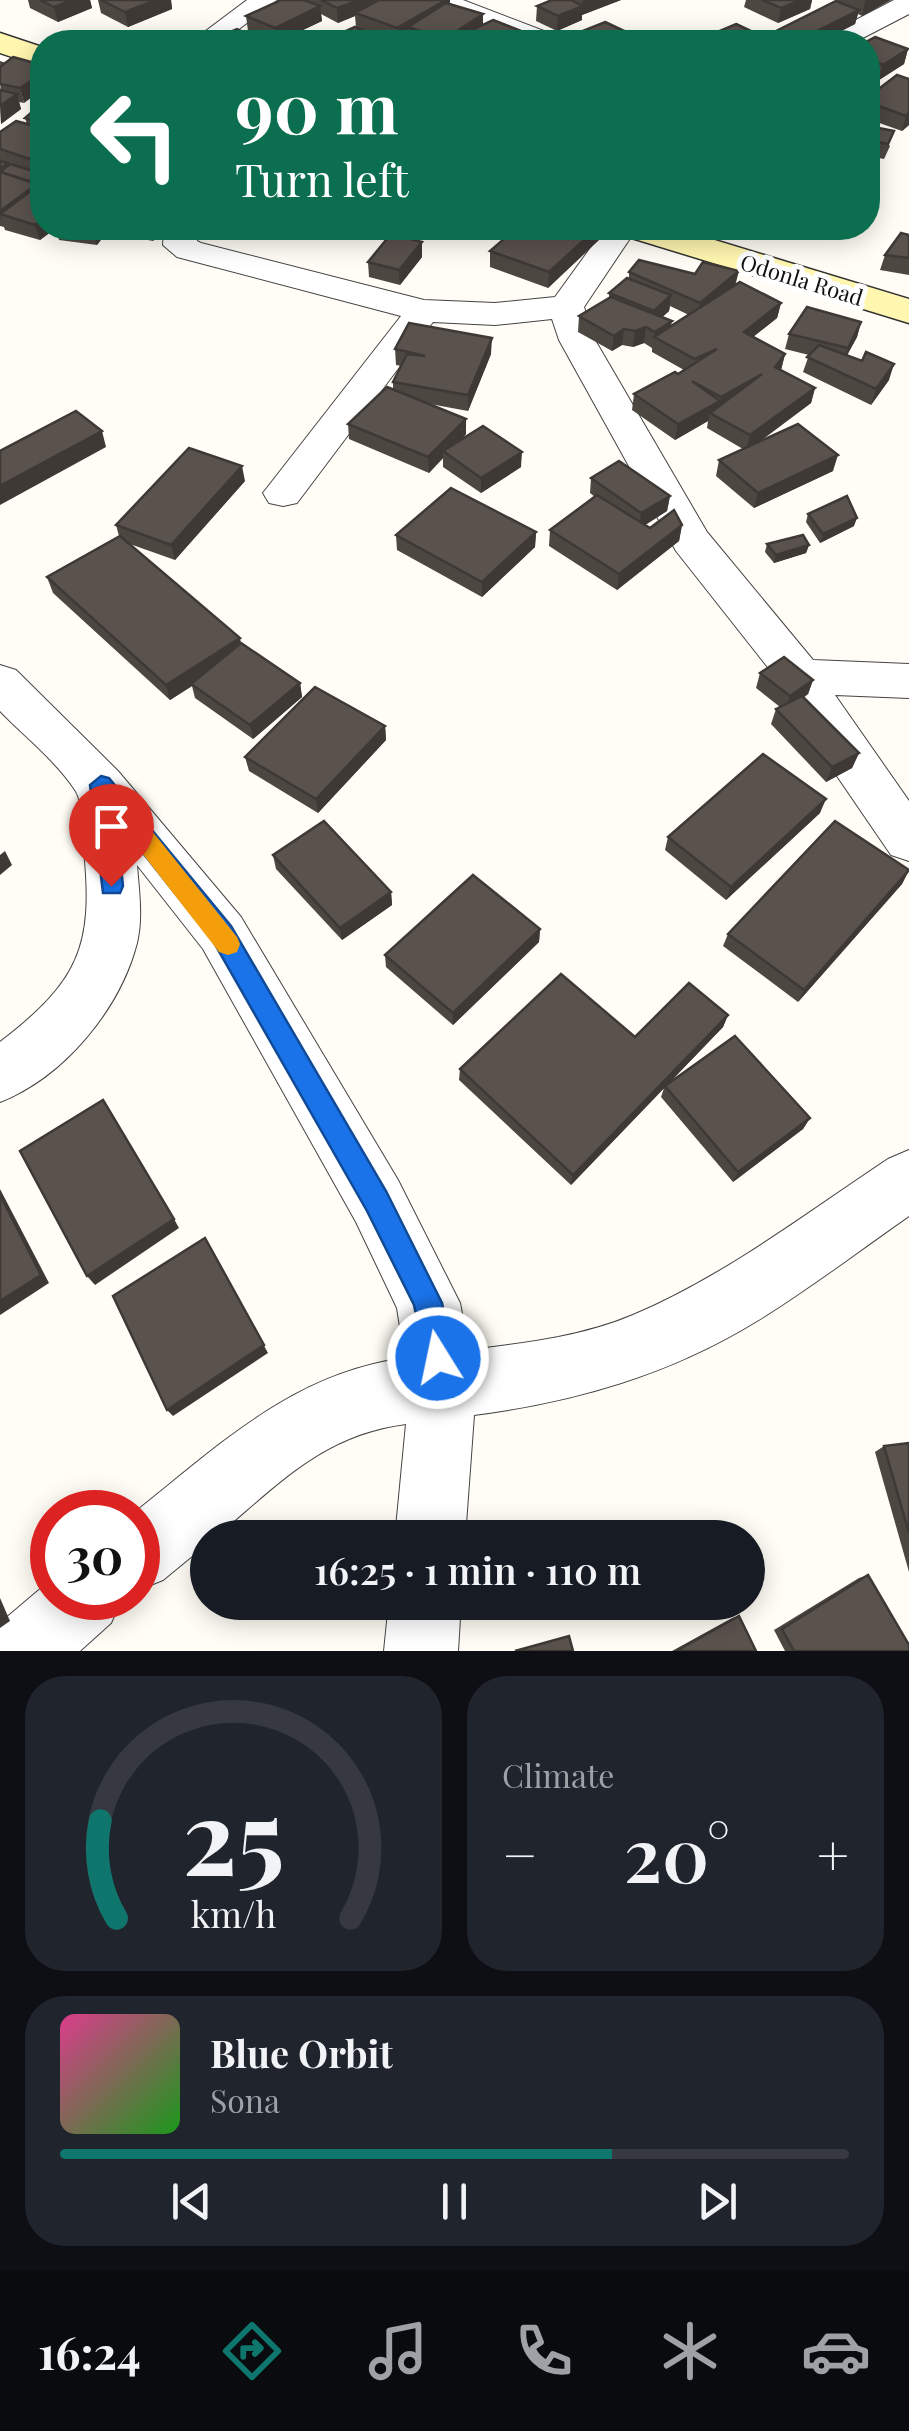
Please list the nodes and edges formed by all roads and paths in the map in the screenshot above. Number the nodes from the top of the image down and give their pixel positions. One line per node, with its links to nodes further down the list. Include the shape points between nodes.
1 (264, 0): 4 (street)
2 (439, 0): 5 (street)
3 (909, 3): 6 (street)
4 (221, 30)
5 (517, 30)
6 (858, 30)
7 (0, 42): 8 (street)
8 (30, 53)
9 (180, 240): 14 (street, via 189,250)
10 (613, 240): 12 (street)
11 (678, 240): 13 (street, Odonla Road)
12 (566, 308): 14 (street); 16 (street, via 609,402 691,541)
13 (909, 310)
14 (424, 312): 15 (street)
15 (283, 493)
16 (801, 677): 17 (street); 20 (street)
17 (909, 681)
18 (0, 682): 19 (street)
19 (101, 785): 21 (street, via 112,939 84,1000); 23 (street, via 222,933 376,1201 428,1303)
20 (909, 840)
21 (0, 1075)
22 (909, 1180): 23 (street, via 732,1300 639,1346 554,1372)
23 (443, 1386): 24 (street); 25 (street, via 369,1396 318,1416)
24 (432, 1520)
25 (160, 1537)
26 (60, 1620): 28 (street)
27 (424, 1620): 29 (street)
28 (24, 1651)
29 (421, 1651)

